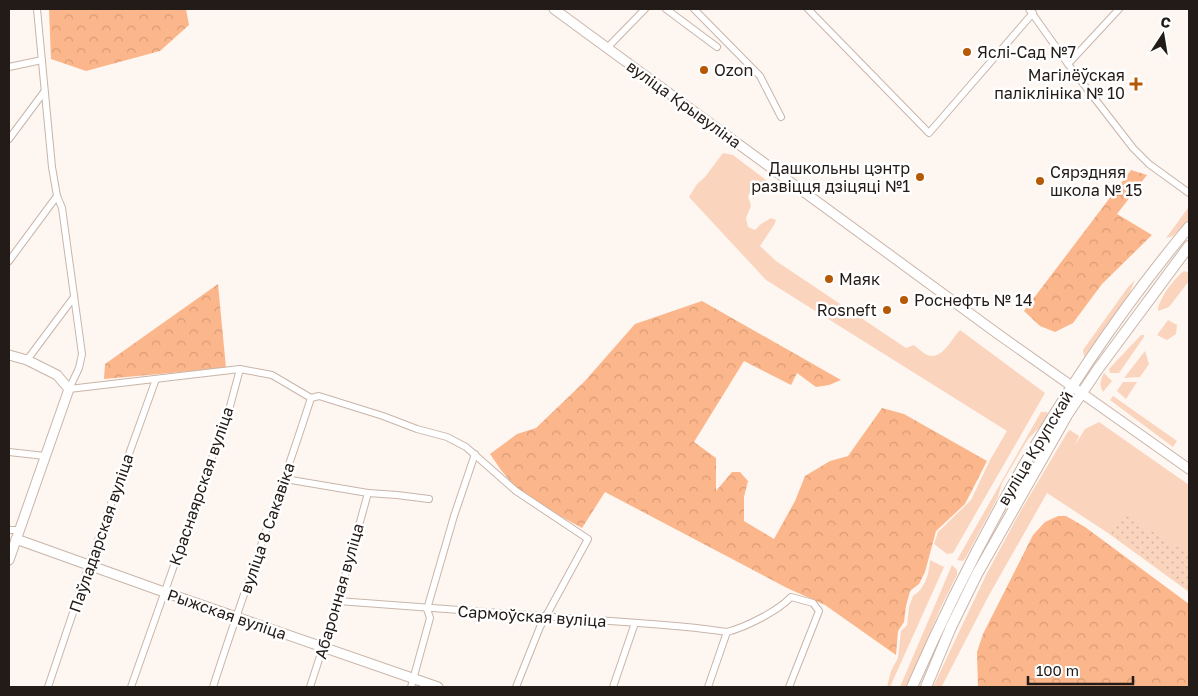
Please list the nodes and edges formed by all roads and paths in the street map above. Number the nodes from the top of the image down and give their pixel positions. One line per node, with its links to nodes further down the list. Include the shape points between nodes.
1 (37, 9): 11 (street)
2 (554, 9): 10 (main road, вуліца Крывуліна)
3 (644, 9): 10 (street)
4 (666, 9): 9 (street)
5 (694, 9): 15 (street, via 760,76)
6 (808, 9): 8 (street, via 929,132)
7 (1119, 9): 12 (street)
8 (1031, 11): 12 (street)
9 (717, 47)
10 (607, 48): 27 (main road, вуліца Крывуліна)
11 (42, 60): 13 (street); 14 (street)
12 (1068, 64): 17 (street, via 1133,148)
13 (9, 67)
14 (44, 92): 16 (street); 18 (street)
15 (781, 117)
16 (9, 139)
17 (1189, 193)
18 (57, 196): 21 (street); 22 (street, via 62,208)
19 (1189, 227): 27 (main road, вуліца Крупскай, via 1151,274)
20 (1189, 246): 29 (main road, вуліца Крупскай)
21 (9, 261)
22 (74, 297): 24 (street); 28 (street, via 82,354)
23 (9, 355): 24 (main road)
24 (27, 360): 28 (main road, via 57,375)
25 (240, 370): 26 (street); 30 (street, via 272,375); 42 (street, Краснаярская вуліца)
26 (156, 379): 28 (street); 41 (street, Паўладарская вуліца)
27 (1072, 387): 29 (main road, вуліца Крывуліна); 60 (main road, вуліца Крупскай, via 966,568)
28 (69, 388): 33 (main road)
29 (1081, 394): 34 (main road, вуліца Крывуліна); 61 (main road, вуліца Крупскай, via 977,574)
30 (311, 398): 32 (street, via 319,396 447,437); 35 (street, вуліца 8 Сакавіка)
31 (9, 452): 33 (street)
32 (475, 454): 44 (street); 45 (street, via 516,491 588,539)
33 (45, 456): 39 (main road)
34 (1189, 470)
35 (285, 479): 36 (street); 46 (street, вуліца 8 Сакавіка)
36 (368, 494): 37 (street); 43 (street, Абаронная вуліца)
37 (429, 500)
38 (9, 530): 39 (street)
39 (18, 535): 40 (main road); 41 (main road, Рыжская вуліца)
40 (9, 560)
41 (89, 565): 42 (main road, Рыжская вуліца); 51 (street, Паўладарская вуліца)
42 (164, 592): 46 (main road, Рыжская вуліца); 52 (street, Краснаярская вуліца)
43 (338, 601): 44 (street, Сармоўская вуліца); 49 (street, Абаронная вуліца)
44 (427, 609): 45 (street, Сармоўская вуліца); 50 (street, via 430,618)
45 (546, 616): 47 (street, Сармоўская вуліца); 56 (street)
46 (236, 617): 49 (main road, Рыжская вуліца); 53 (street, вуліца 8 Сакавіка)
47 (635, 623): 48 (street, Сармоўская вуліца); 57 (street)
48 (727, 632): 58 (street); 59 (street, via 740,629 791,597 813,604 819,611)
49 (324, 647): 50 (main road, Рыжская вуліца); 54 (street, Абаронная вуліца)
50 (412, 683): 55 (main road, Рыжская вуліца)
51 (48, 687)
52 (131, 687)
53 (212, 687)
54 (310, 687)
55 (438, 687)
56 (516, 687)
57 (613, 687)
58 (708, 687)
59 (790, 687)
60 (912, 687)
61 (926, 687)

